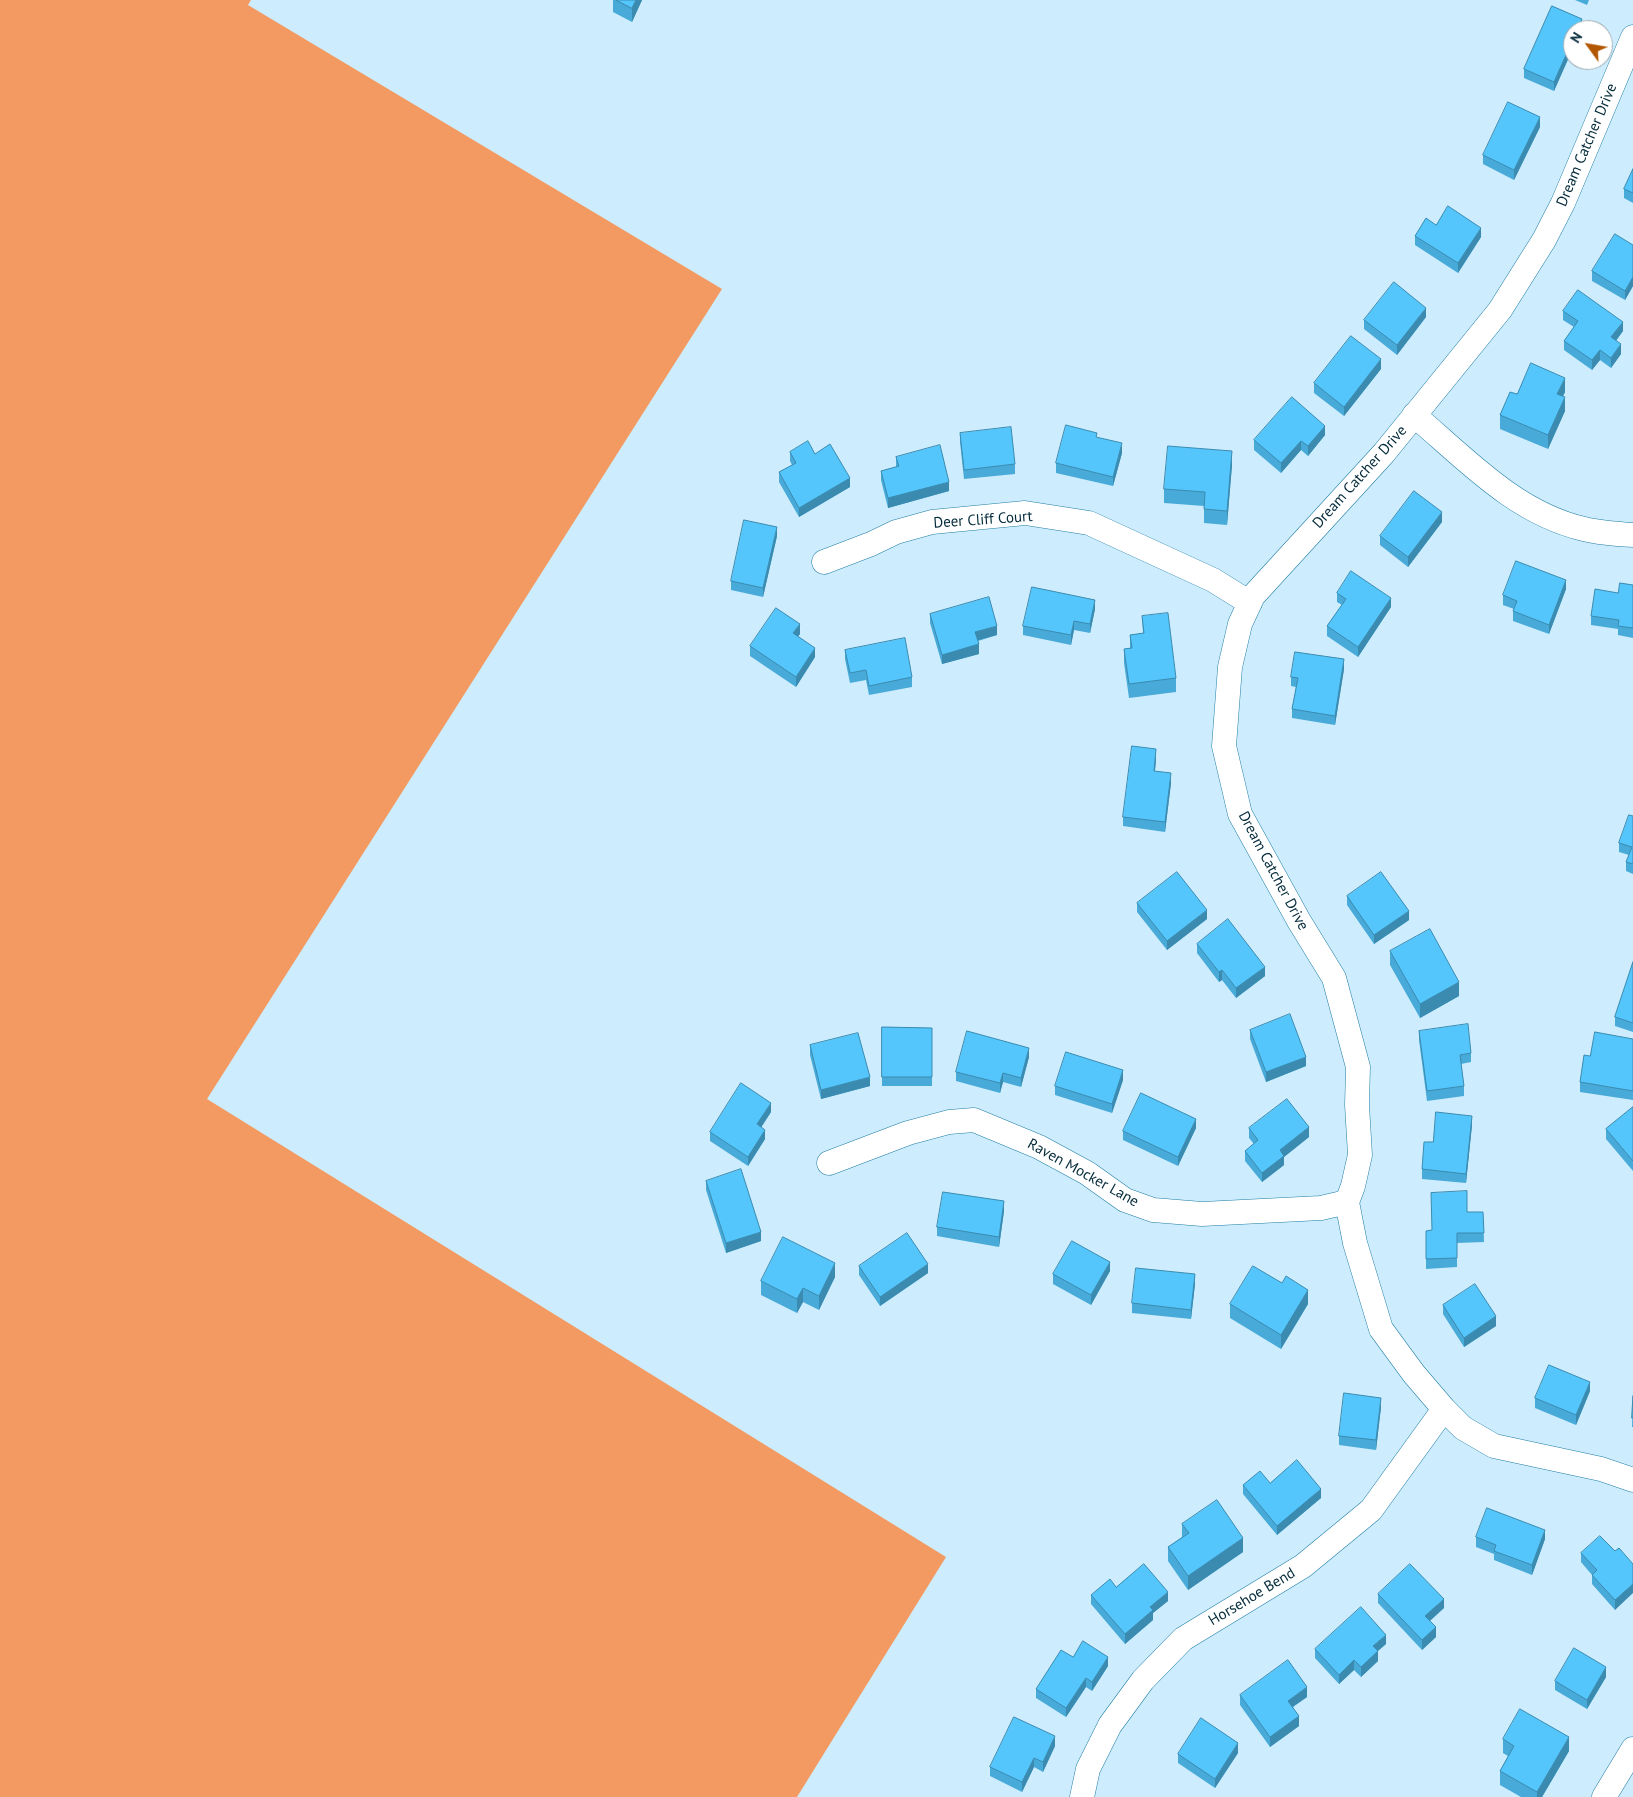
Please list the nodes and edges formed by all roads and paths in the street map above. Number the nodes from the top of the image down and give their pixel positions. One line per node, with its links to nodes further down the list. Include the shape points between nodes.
1 (1633, 38): 2 (street, Dream Catcher Drive, via 1544,240 1500,310)
2 (1414, 415): 3 (street, via 1521,503 1583,529); 5 (street, Dream Catcher Drive)
3 (1633, 535)
4 (824, 562): 5 (street, Deer Cliff Court, via 896,532 932,522 1025,513 1090,523 1213,580)
5 (1250, 603): 7 (street, Dream Catcher Drive, via 1240,624 1230,666 1224,746 1240,814 1334,978 1358,1067 1360,1155)
6 (829, 1163): 7 (street, Raven Mocker Lane, via 908,1133 949,1122 974,1120 1039,1147 1087,1173 1125,1200 1153,1210 1202,1214 1321,1208)
7 (1347, 1202): 8 (street, Dream Catcher Drive, via 1355,1243 1381,1329)
8 (1444, 1409): 9 (street, Dream Catcher Drive, via 1463,1428 1494,1446 1601,1469); 11 (street, Horsehoe Bend, via 1371,1510 1303,1566 1183,1639 1143,1680 1110,1725 1088,1769)
9 (1633, 1480)
10 (1633, 1749): 12 (street)
11 (1082, 1797)
12 (1604, 1797)

